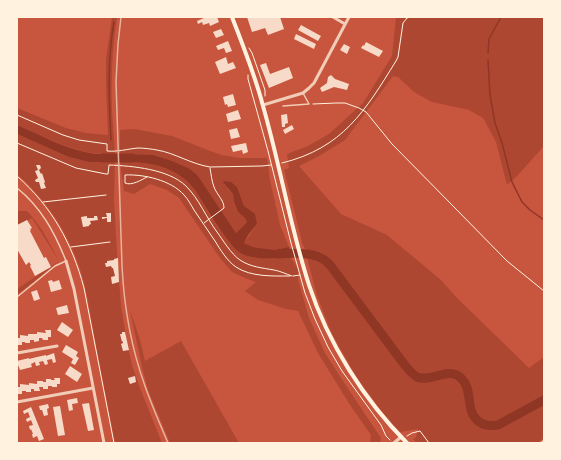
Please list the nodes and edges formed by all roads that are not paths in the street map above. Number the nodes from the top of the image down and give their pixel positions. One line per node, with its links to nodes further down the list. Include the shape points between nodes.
1 (232, 17): 6 (main road)
2 (333, 17): 4 (street)
3 (349, 17): 4 (street)
4 (345, 24): 5 (street, via 314,83)
5 (303, 93): 6 (street); 7 (lane, via 309,104)
6 (263, 105): 15 (main road, via 304,268 326,327 348,368 377,410)
7 (283, 106)
8 (17, 188): 9 (lane, via 47,222)
9 (66, 261): 10 (lane, via 55,266); 13 (street, via 74,289)
10 (17, 296)
11 (57, 346): 12 (street)
12 (17, 354)
13 (93, 388): 14 (street); 16 (street)
14 (17, 402)
15 (404, 440): 17 (street)
16 (104, 443)
17 (394, 443)

